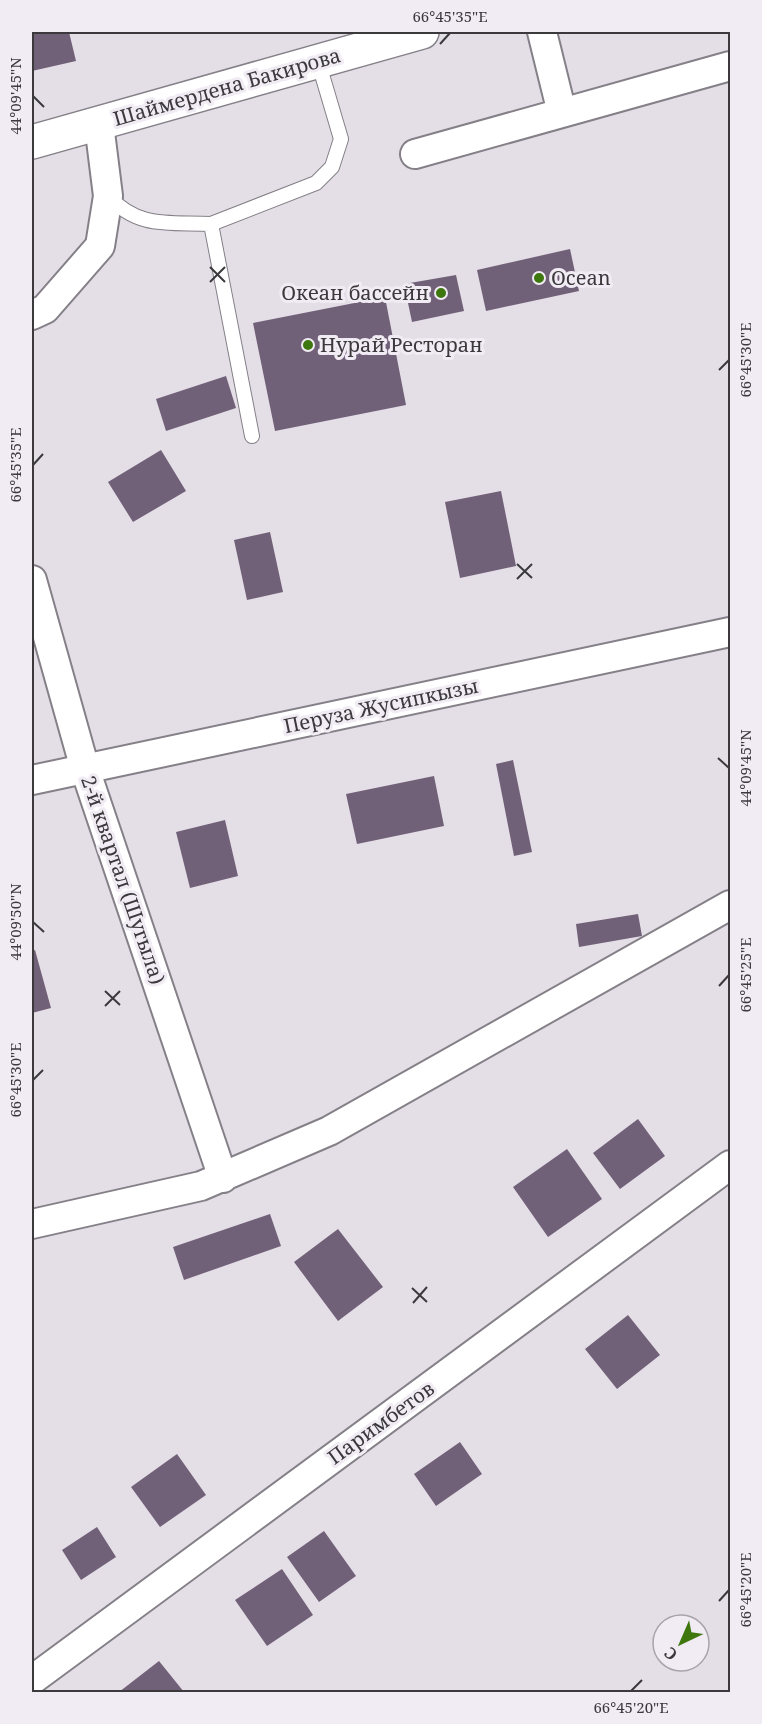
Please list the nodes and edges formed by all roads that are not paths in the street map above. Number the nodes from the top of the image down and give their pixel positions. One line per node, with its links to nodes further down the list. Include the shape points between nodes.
1 (422, 32): 3 (street, Шаймердена Бакирова)
2 (542, 32): 5 (street)
3 (318, 61): 6 (street, Шаймердена Бакирова); 10 (lane, via 340,139 332,167 316,183)
4 (730, 66): 5 (street)
5 (562, 113): 8 (street)
6 (99, 124): 7 (street, Шаймердена Бакирова); 9 (street)
7 (32, 142)
8 (415, 154)
9 (108, 196): 10 (lane, via 123,212 143,221); 11 (street, via 100,246 45,309)
10 (211, 224): 12 (lane)
11 (32, 315)
12 (252, 436)
13 (32, 580): 15 (street, 2-й квартал (Шугыла))
14 (730, 632): 15 (street, Перуза Жусипкызы)
15 (85, 769): 16 (street, Перуза Жусипкызы); 19 (street, 2-й квартал (Шугыла))
16 (32, 780)
17 (730, 906): 19 (street, via 329,1131)
18 (730, 1165): 21 (street, Паримбетов)
19 (223, 1178): 20 (street)
20 (32, 1224)
21 (32, 1680)

